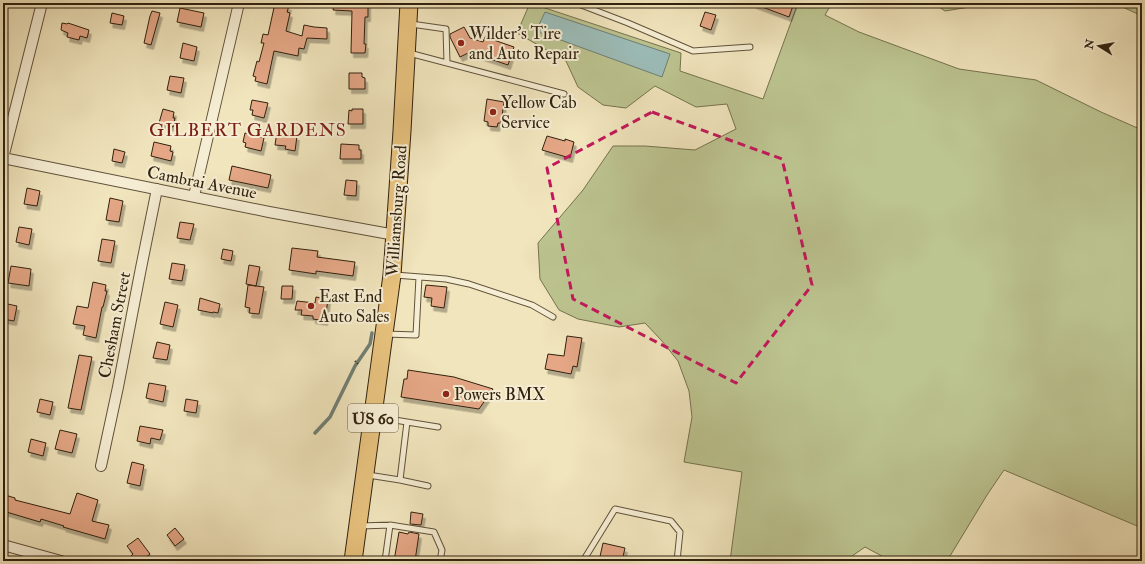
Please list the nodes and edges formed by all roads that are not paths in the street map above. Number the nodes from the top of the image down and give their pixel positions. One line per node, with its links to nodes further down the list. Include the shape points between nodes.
1 (42, 3): 11 (street)
2 (239, 3): 13 (street)
3 (409, 3): 6 (main road, Williamsburg Road / US 60)
4 (576, 3): 5 (lane)
5 (582, 4): 7 (lane, via 693,51)
6 (408, 23): 8 (main road, Williamsburg Road / US 60); 9 (lane, via 446,29)
7 (750, 47)
8 (406, 53): 9 (lane); 14 (main road, Williamsburg Road / US 60)
9 (447, 63): 10 (lane)
10 (564, 94)
11 (3, 158): 12 (street, Cambrai Avenue)
12 (157, 189): 13 (street, Cambrai Avenue); 22 (street, Chesham Street)
13 (194, 196): 14 (street, Cambrai Avenue)
14 (395, 235): 15 (main road, Williamsburg Road / US 60)
15 (392, 274): 16 (lane); 18 (main road, Williamsburg Road / US 60)
16 (418, 277): 17 (lane, via 469,284 532,305); 18 (lane, via 416,335)
17 (553, 317)
18 (384, 334): 19 (main road, Williamsburg Road / US 60)
19 (373, 416): 20 (lane); 23 (main road, Williamsburg Road / US 60)
20 (407, 422): 21 (lane); 24 (lane)
21 (438, 427)
22 (101, 466)
23 (365, 474): 24 (lane); 27 (main road, Williamsburg Road / US 60)
24 (400, 480): 25 (lane)
25 (428, 486)
26 (390, 525): 27 (lane); 31 (lane); 32 (lane, via 434,532 442,550)
27 (358, 526): 30 (main road, Williamsburg Road / US 60)
28 (3, 545): 29 (street)
29 (60, 561)
30 (353, 561)
31 (385, 561)
32 (440, 561)
33 (583, 561): 34 (lane, via 615,509 671,521 680,532)
34 (677, 561)

